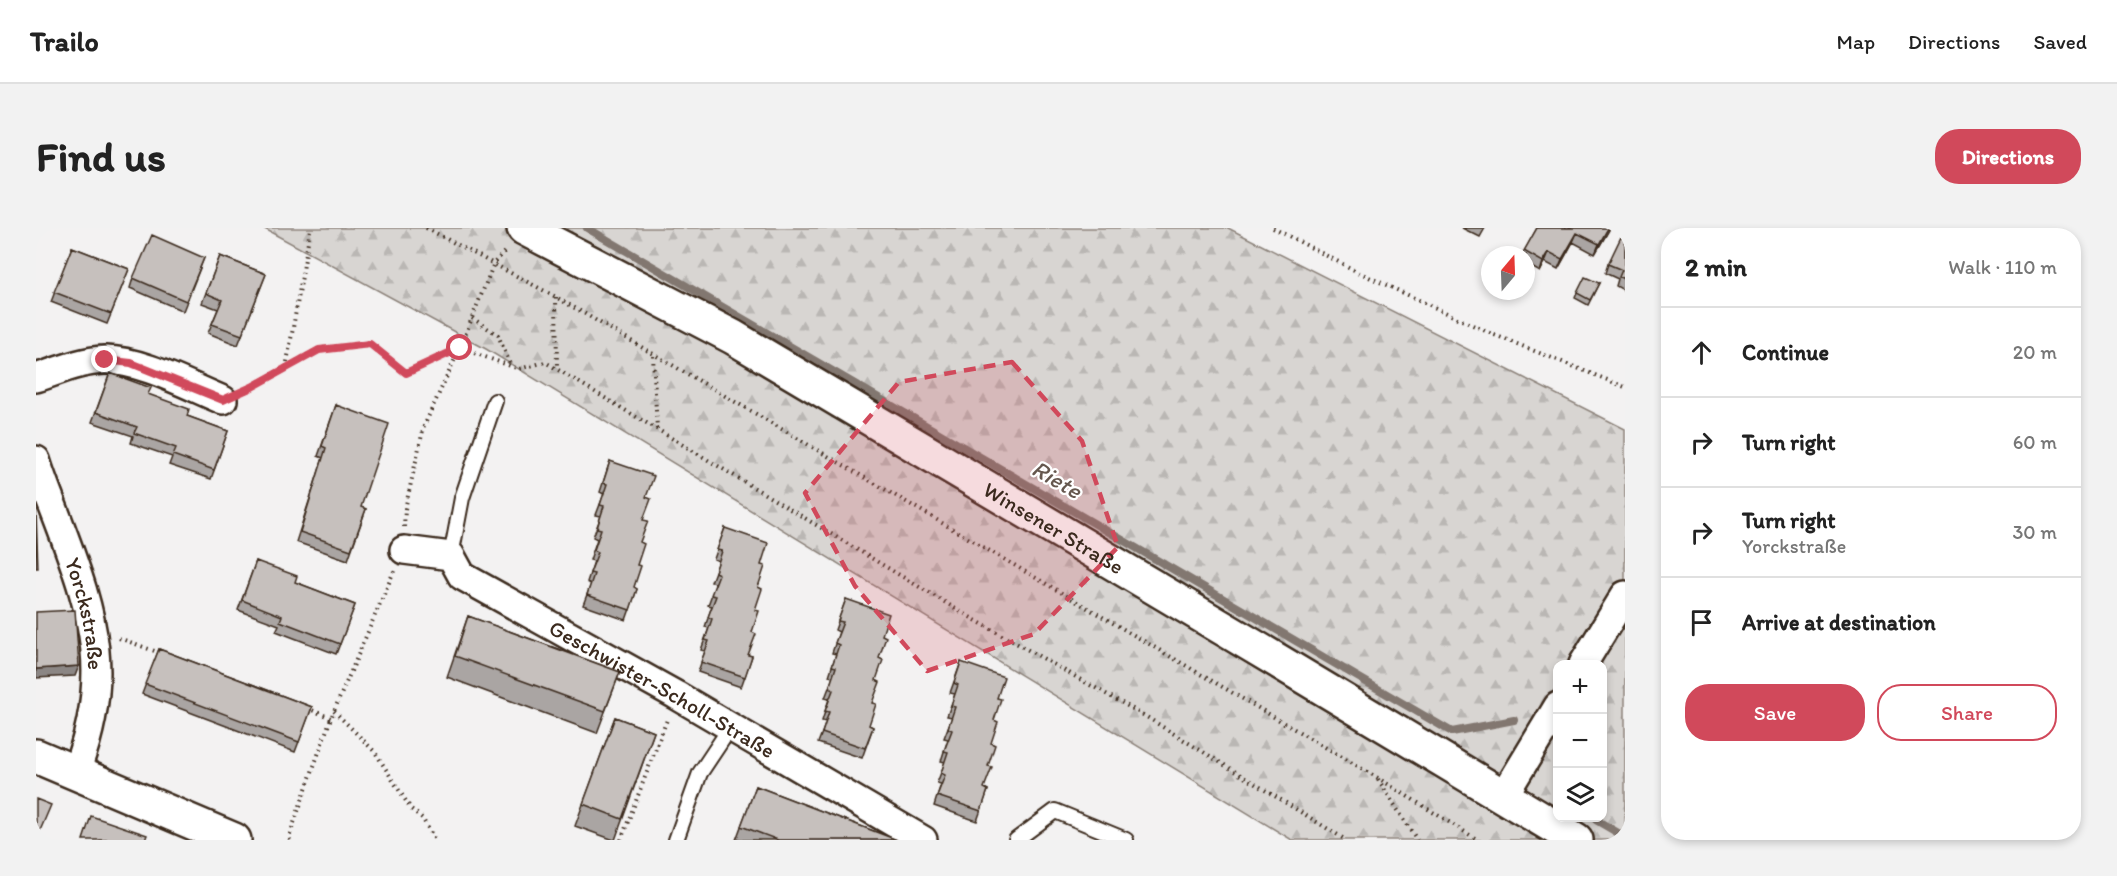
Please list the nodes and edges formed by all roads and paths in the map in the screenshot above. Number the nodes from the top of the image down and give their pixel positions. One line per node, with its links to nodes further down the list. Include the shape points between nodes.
1 (313, 228): 9 (path)
2 (426, 228): 5 (path)
3 (524, 228): 32 (main road, Winsener Straße, via 733,337)
4 (1273, 228): 12 (path, via 1492,334)
5 (556, 297): 7 (path); 10 (path)
6 (472, 318): 8 (path, via 498,335)
7 (653, 355): 15 (path); 31 (path)
8 (511, 367): 9 (path, via 460,348 406,373 370,344 319,350); 10 (path, via 519,369 545,362)
9 (286, 368): 13 (path)
10 (556, 369): 15 (path)
11 (36, 378): 13 (street, via 82,363 131,363)
12 (1625, 387)
13 (223, 400)
14 (495, 401): 18 (lane, via 462,498)
15 (657, 430): 40 (path, via 1145,716)
16 (36, 460): 20 (street, Yorckstraße)
17 (404, 550): 18 (street)
18 (451, 556): 23 (street, Geschwister-Scholl-Straße, via 462,576)
19 (1625, 595): 22 (street)
20 (93, 628): 21 (path); 30 (street, Yorckstraße, via 97,678 93,714)
21 (169, 656)
22 (1585, 660)
23 (676, 695): 28 (street, Geschwister-Scholl-Straße); 35 (path)
24 (299, 705): 27 (path)
25 (334, 711): 34 (path, via 375,752)
26 (1553, 713): 32 (street)
27 (331, 718)
28 (730, 728): 36 (lane, via 700,772); 37 (street, Geschwister-Scholl-Straße)
29 (36, 756): 30 (main road)
30 (76, 771): 33 (main road)
31 (1378, 778): 41 (path); 42 (path)
32 (1503, 796): 43 (main road, Winsener Straße)
33 (234, 840)
34 (435, 840)
35 (621, 840)
36 (676, 840)
37 (923, 840)
38 (1016, 840): 39 (lane, via 1055,812)
39 (1126, 840)
40 (1346, 840)
41 (1417, 840)
42 (1478, 840)
43 (1576, 840)

